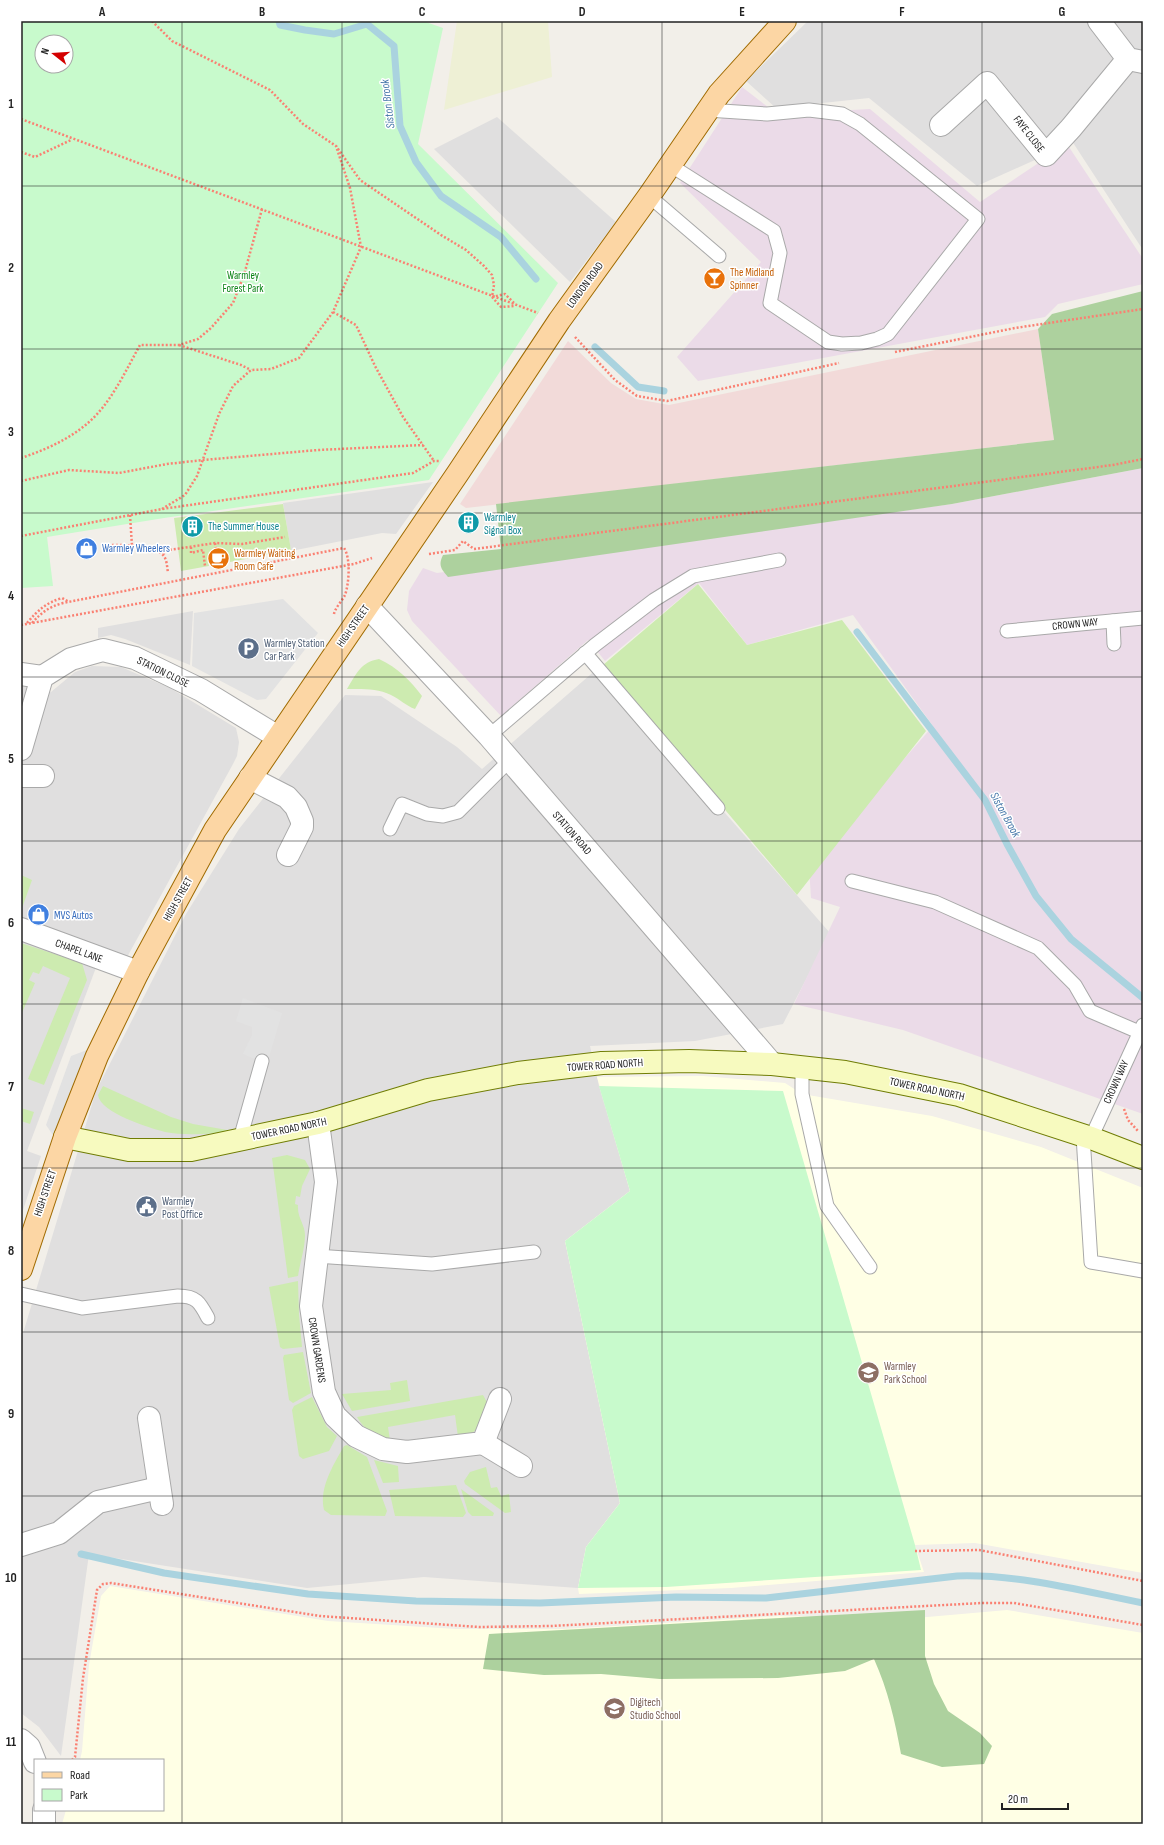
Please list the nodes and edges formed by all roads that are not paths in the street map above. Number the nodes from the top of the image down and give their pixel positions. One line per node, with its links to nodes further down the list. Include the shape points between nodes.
1 (785, 21): 4 (main road, LONDON ROAD)
2 (1099, 21): 3 (street)
3 (1135, 61): 5 (street, FAYE CLOSE, via 1046,156 987,83)
4 (707, 110): 6 (main road, LONDON ROAD); 6 (lane, via 768,114 809,110 842,114 860,124 978,219 888,334 861,343 828,342 770,303 780,254 774,231)
5 (941, 125)
6 (670, 165): 7 (main road, LONDON ROAD)
7 (649, 196): 8 (lane); 9 (main road, LONDON ROAD, via 559,320)
8 (719, 256)
9 (398, 560): 11 (main road, HIGH STREET)
10 (779, 560): 16 (lane, via 692,576 654,600)
11 (367, 606): 18 (street, STATION ROAD); 19 (main road, HIGH STREET)
12 (1143, 618): 13 (lane, CROWN WAY)
13 (1113, 621): 14 (lane, CROWN WAY); 15 (lane)
14 (1007, 631)
15 (1114, 644)
16 (586, 653): 18 (lane); 25 (lane)
17 (31, 675): 19 (street, STATION CLOSE, via 102,650 135,658 201,690); 20 (street, STATION CLOSE)
18 (489, 736): 21 (street, STATION ROAD)
19 (278, 737): 24 (main road, HIGH STREET)
20 (21, 748)
21 (510, 760): 26 (lane, via 458,812 443,816 428,814 402,804); 33 (street, STATION ROAD)
22 (21, 776): 23 (street)
23 (43, 776)
24 (250, 778): 27 (street, via 288,796 296,807 302,828); 30 (main road, HIGH STREET, via 215,830)
25 (718, 808)
26 (390, 829)
27 (288, 855)
28 (852, 881): 31 (lane, via 935,902 1038,948 1075,985 1090,1011)
29 (21, 929): 30 (street, CHAPEL LANE)
30 (138, 972): 36 (main road, HIGH STREET, via 97,1056)
31 (1139, 1032): 37 (lane, CROWN WAY)
32 (262, 1062): 38 (lane)
33 (772, 1064): 34 (street, TOWER ROAD NORTH); 35 (street, TOWER ROAD NORTH, via 689,1061 602,1063 518,1073 428,1090)
34 (802, 1067): 37 (street, TOWER ROAD NORTH, via 845,1072 960,1095); 43 (lane, via 802,1094 827,1206)
35 (318, 1123): 38 (street, TOWER ROAD NORTH); 42 (street, CROWN GARDENS, via 326,1182)
36 (65, 1137): 38 (street, TOWER ROAD NORTH, via 129,1150 191,1150); 40 (main road, HIGH STREET)
37 (1087, 1137): 39 (street, TOWER ROAD NORTH); 45 (lane, via 1091,1262)
38 (240, 1139)
39 (1143, 1158)
40 (26, 1234): 44 (main road, HIGH STREET)
41 (534, 1252): 42 (lane, via 432,1264)
42 (316, 1256): 50 (street, CROWN GARDENS, via 311,1306 324,1392 335,1416 356,1436 383,1449 407,1452)
43 (870, 1266)
44 (21, 1269)
45 (1143, 1271)
46 (21, 1294): 47 (lane, via 82,1308 190,1296 200,1303)
47 (208, 1318)
48 (500, 1399): 50 (street)
49 (149, 1418): 52 (street, via 160,1496 98,1502 59,1533)
50 (483, 1443): 51 (street)
51 (521, 1466)
52 (21, 1545)
53 (21, 1740): 54 (street, via 29,1747)
54 (34, 1760)
55 (44, 1811): 56 (street)
56 (44, 1824)

